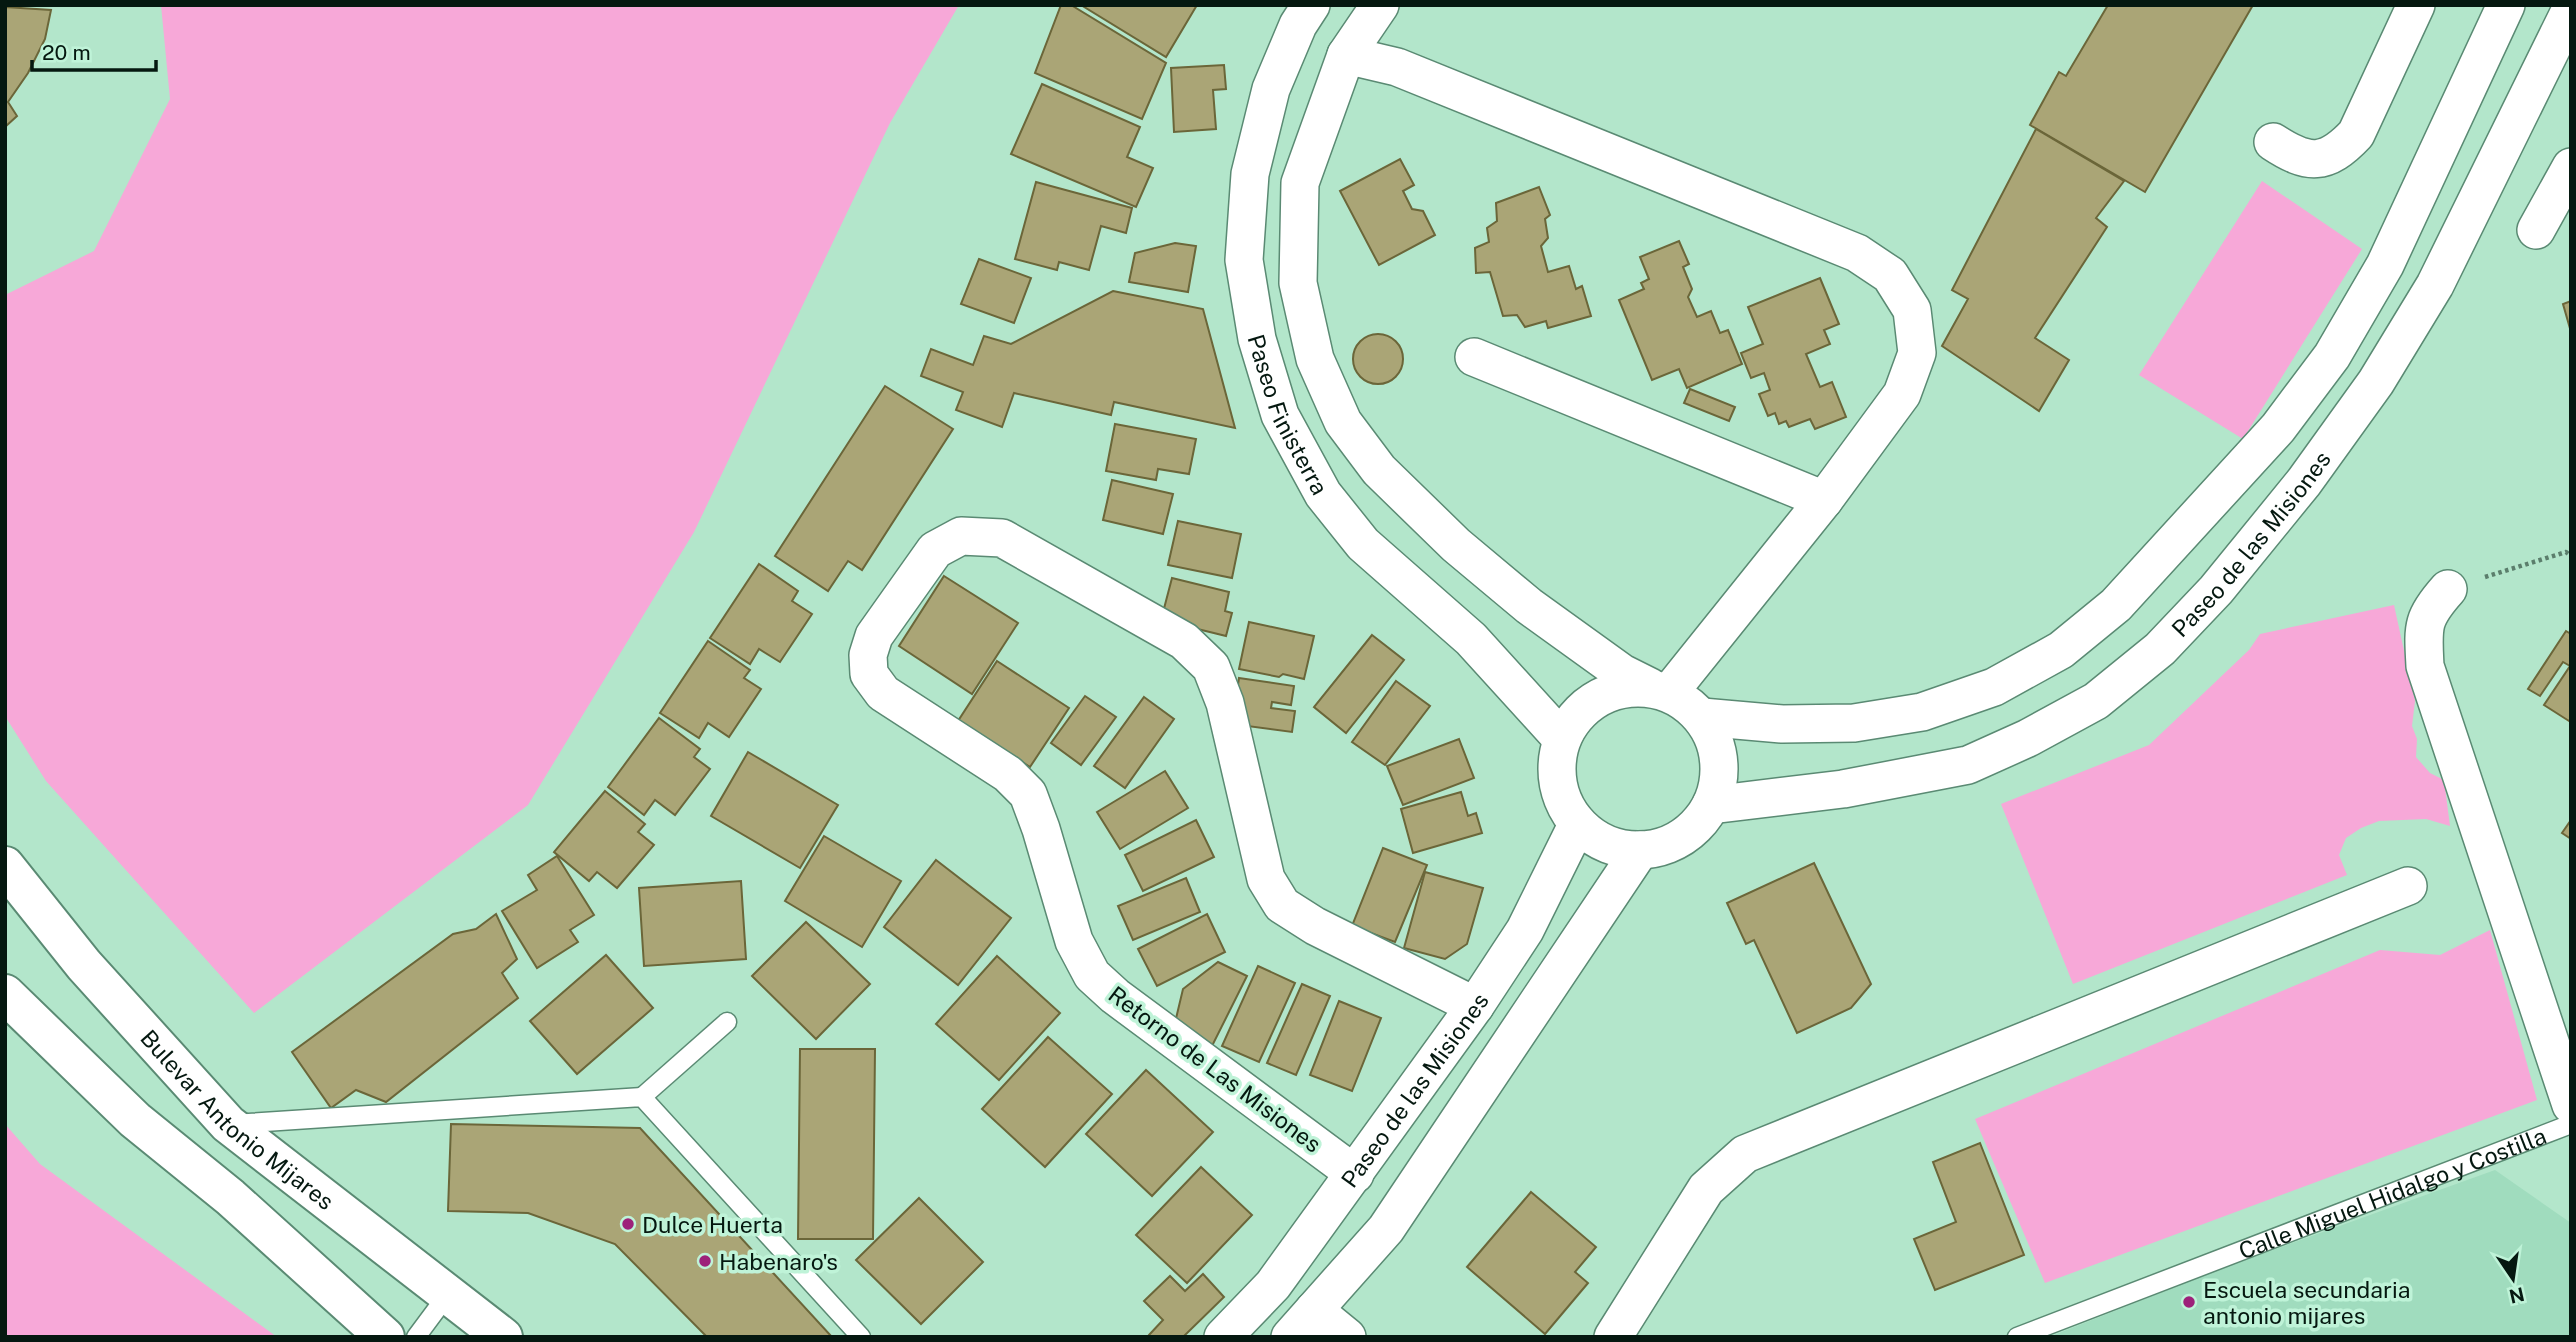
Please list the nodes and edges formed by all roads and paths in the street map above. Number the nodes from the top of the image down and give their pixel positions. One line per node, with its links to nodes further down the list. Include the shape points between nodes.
1 (1311, 5): 17 (street, Paseo Finisterra, via 1271,89 1250,174 1244,260 1257,339 1280,415 1323,494 1363,544 1471,639)
2 (1380, 5): 7 (street, Paseo Finisterra)
3 (2416, 5): 8 (street, via 2356,134 2340,150 2318,159 2295,156)
4 (2506, 5): 16 (street, via 2385,265 2332,356 2278,428 2116,605 2061,650 1994,687 1922,712 1854,723 1782,724)
5 (2571, 9): 6 (street, Paseo de las Misiones)
6 (2562, 40): 18 (street, Paseo de las Misiones, via 2435,285 2376,382 2304,482 2216,590 2160,649 2096,701 1968,765 1843,789)
7 (1346, 55): 12 (street, via 1397,67 1534,121 1857,253 1890,275 1912,310 1917,353 1902,394); 15 (street, Paseo Finisterra, via 1300,183 1298,282 1315,359 1343,422 1379,470 1456,545 1529,606 1622,673)
8 (2273, 142)
9 (2571, 167): 10 (street)
10 (2536, 230)
11 (1474, 357): 12 (street)
12 (1824, 500): 15 (street)
13 (2571, 556): 14 (path, via 2566,552)
14 (2448, 589): 27 (street, via 2430,609 2423,630 2425,666)
15 (1660, 690): 16 (street, via 1687,703); 17 (street, via 1614,690 1582,708)
16 (1702, 717): 18 (street, via 1716,744 1719,775)
17 (1561, 738): 19 (street, via 1555,768 1560,799)
18 (1711, 805): 20 (street, via 1682,837 1662,847)
19 (1577, 825): 20 (street, via 1606,845); 24 (street, Paseo de las Misiones, via 1525,930)
20 (1640, 850): 32 (street, via 1386,1229)
21 (5, 866): 28 (main road, Bulevar Antonio Mijares, via 84,965)
22 (2408, 886): 40 (street, via 1745,1154 1706,1189)
23 (5, 995): 33 (main road, via 135,1120 230,1197)
24 (1475, 1006): 30 (street, Paseo de las Misiones); 30 (street, Retorno de Las Misiones, via 1282,905 1266,879 1225,703 1211,667 1184,641 1002,538 961,536 935,550 874,636 869,674 883,693 1008,774 1028,794 1074,941 1092,975)
25 (727, 1022): 26 (lane)
26 (642, 1097): 28 (lane); 36 (lane)
27 (2571, 1105)
28 (228, 1124): 31 (main road, Bulevar Antonio Mijares)
29 (2571, 1124): 41 (lane, Calle Miguel Hidalgo y Costilla)
30 (1355, 1174): 37 (street, Paseo de las Misiones, via 1273,1285)
31 (448, 1294): 34 (lane); 35 (main road, Bulevar Antonio Mijares)
32 (1314, 1310): 38 (street); 39 (street)
33 (386, 1337)
34 (416, 1337)
35 (503, 1337)
36 (861, 1337)
37 (1223, 1337)
38 (1290, 1337)
39 (1347, 1337)
40 (1613, 1337)
41 (2017, 1337)

